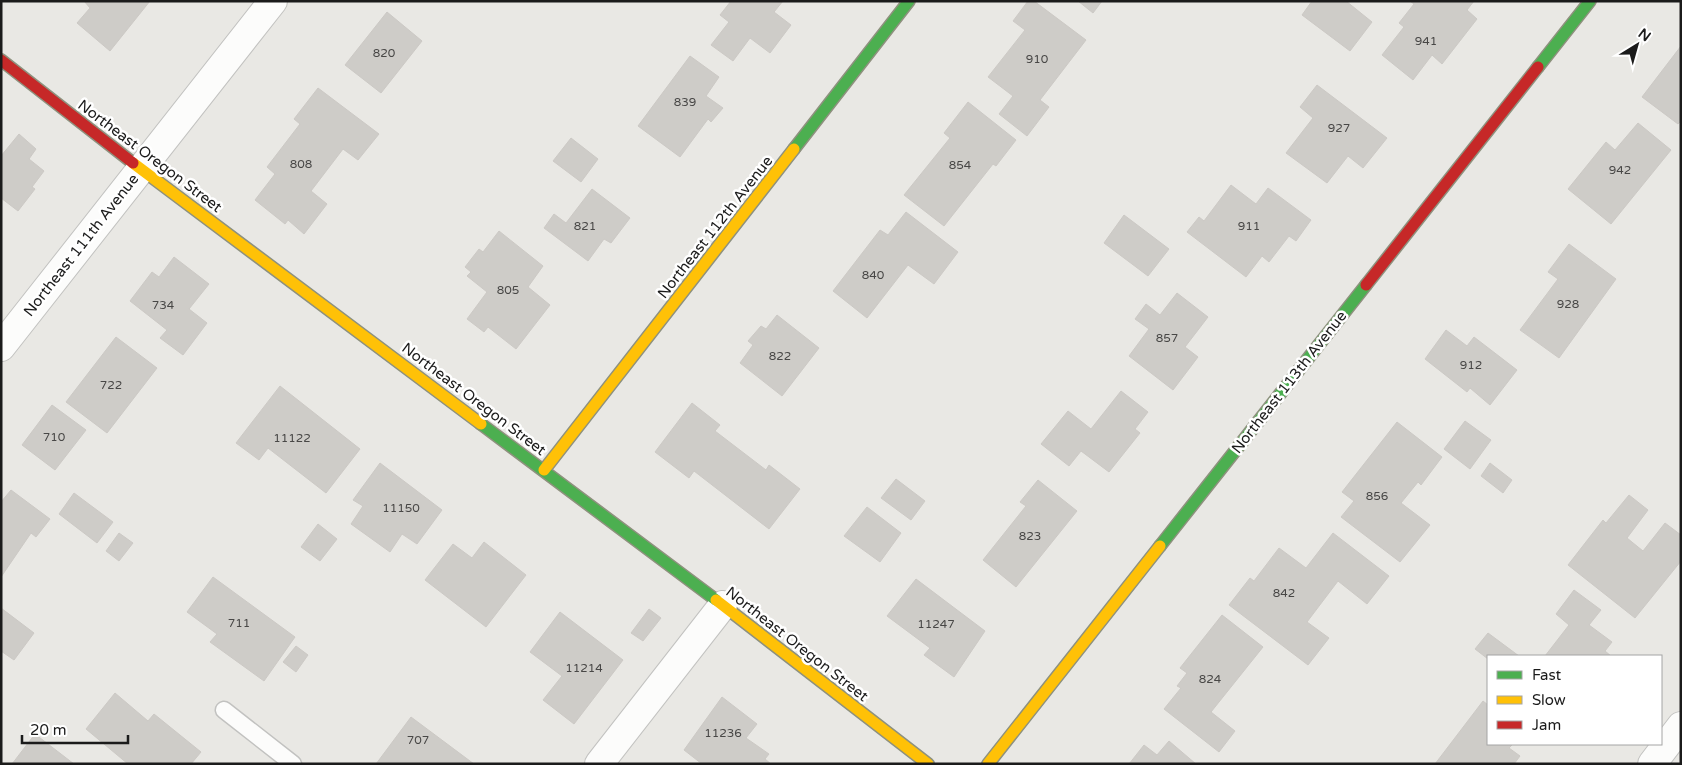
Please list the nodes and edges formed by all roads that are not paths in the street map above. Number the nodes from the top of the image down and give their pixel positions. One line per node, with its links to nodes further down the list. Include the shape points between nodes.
1 (272, 1): 5 (street, Northeast 111th Avenue)
2 (909, 1): 7 (street, Northeast 112th Avenue)
3 (1590, 1): 14 (street, Northeast 113th Avenue)
4 (1, 60): 5 (street, Northeast Oregon Street)
5 (141, 170): 6 (street, Northeast 111th Avenue); 7 (street, Northeast Oregon Street)
6 (1, 347)
7 (544, 470): 8 (street, Northeast Oregon Street)
8 (723, 604): 12 (street); 13 (street, Northeast Oregon Street)
9 (224, 710): 11 (lane)
10 (1681, 726): 15 (street)
11 (294, 764)
12 (599, 764)
13 (928, 764)
14 (988, 764)
15 (1652, 764)

